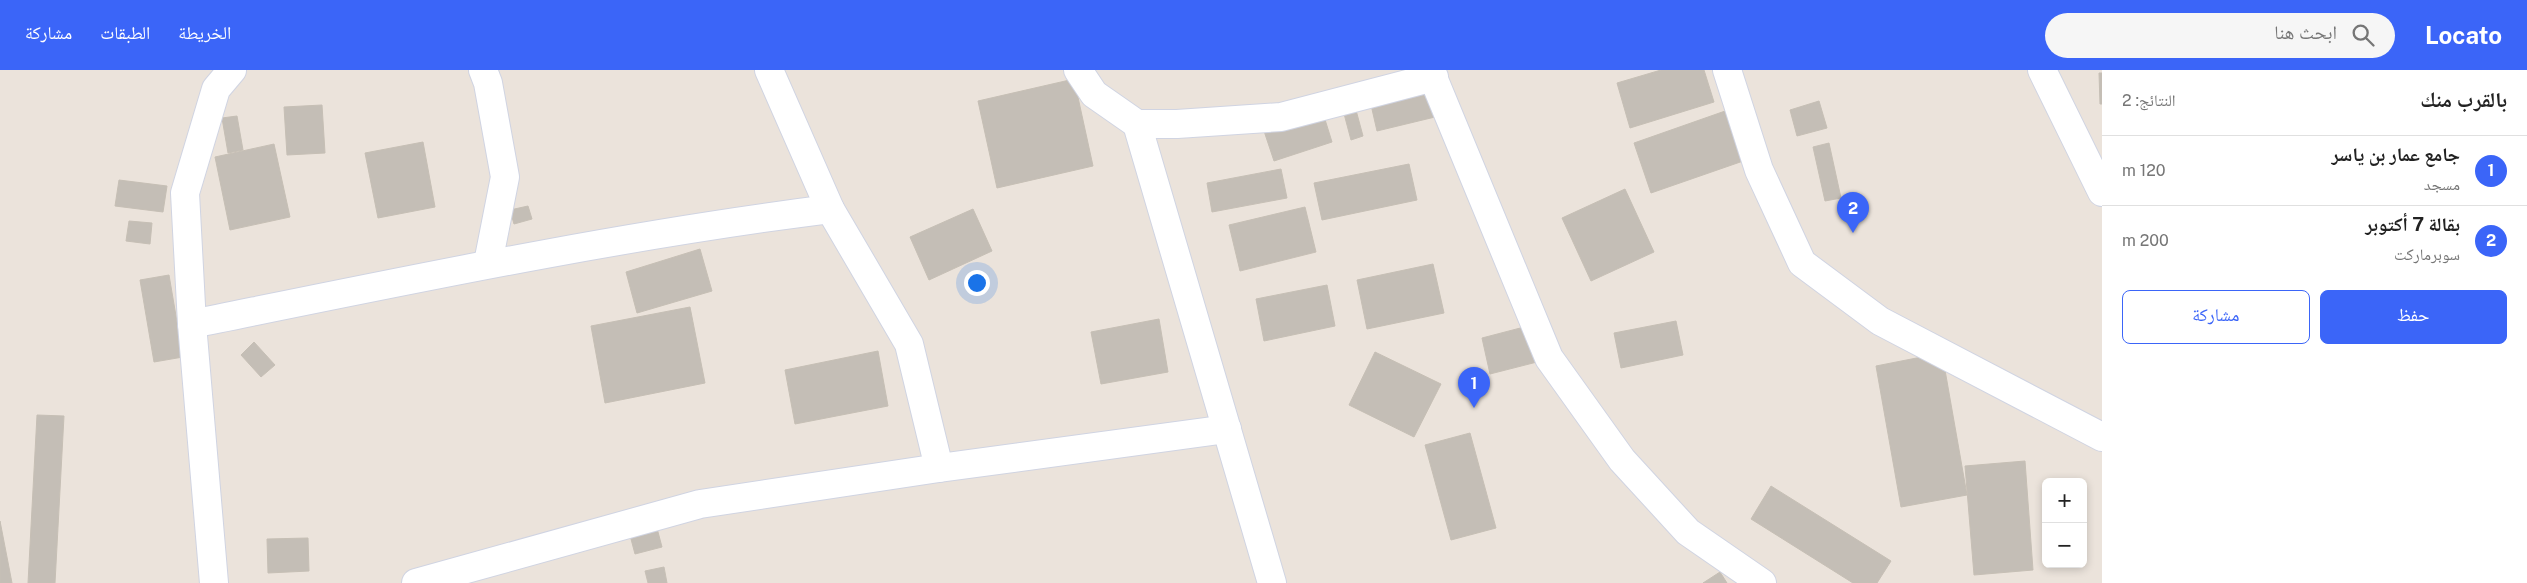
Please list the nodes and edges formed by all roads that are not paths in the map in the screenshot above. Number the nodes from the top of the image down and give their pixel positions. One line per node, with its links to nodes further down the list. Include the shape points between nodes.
1 (232, 70): 12 (street, via 216,89 185,193)
2 (483, 70): 11 (street, via 505,177)
3 (769, 70): 10 (street)
4 (1078, 70): 8 (street, via 1094,94)
5 (1727, 70): 14 (street, via 1759,170 1802,263 1880,321)
6 (2042, 70): 9 (street)
7 (1432, 74): 8 (street, via 1281,117); 19 (street, via 1548,358 1622,460 1688,532)
8 (1137, 124): 13 (street)
9 (2102, 192)
10 (830, 209): 11 (street, via 735,221); 15 (street, via 909,344)
11 (488, 263): 12 (street)
12 (192, 324): 16 (street)
13 (1227, 430): 15 (street); 18 (street)
14 (2102, 437)
15 (939, 468): 17 (street, via 700,504)
16 (214, 583)
17 (416, 583)
18 (1272, 583)
19 (1762, 583)

